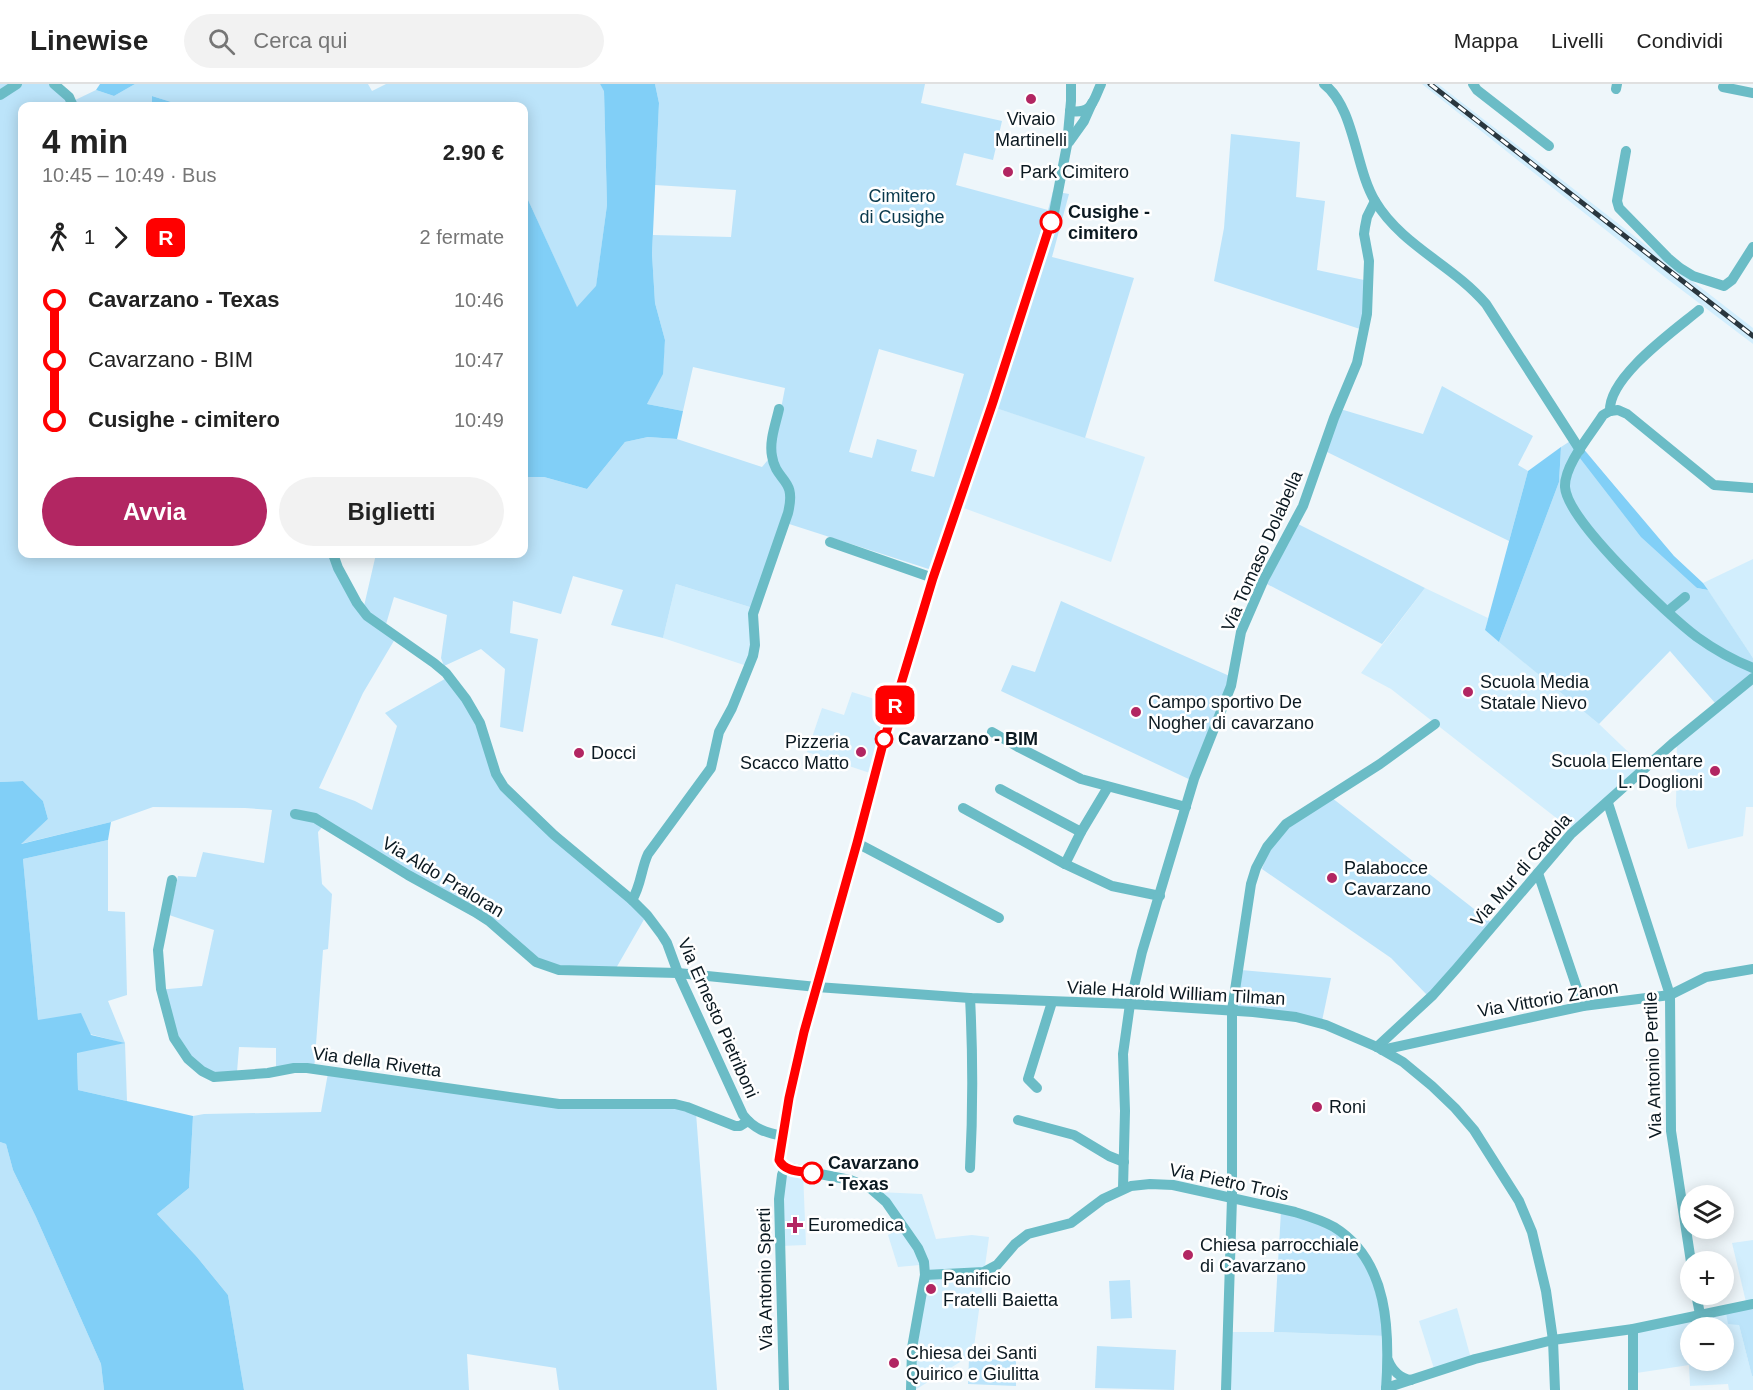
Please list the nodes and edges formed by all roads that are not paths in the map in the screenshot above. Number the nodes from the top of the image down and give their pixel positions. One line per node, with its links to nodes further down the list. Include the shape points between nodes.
1 (17, 84): 9 (street)
2 (55, 84): 10 (street)
3 (1071, 84): 12 (street)
4 (1101, 84): 11 (street)
5 (1324, 84): 16 (street, via 1343,110)
6 (1473, 84): 14 (street)
7 (1723, 87): 8 (street)
8 (1753, 93)
9 (0, 95)
10 (71, 102)
11 (1092, 103): 12 (street, via 1086,111); 13 (street)
12 (1070, 111): 13 (street)
13 (1067, 145): 25 (street, via 1053,218)
14 (1549, 146)
15 (1626, 151): 17 (street, via 1619,208 1680,268 1724,286)
16 (1375, 201): 21 (street, via 1403,235 1486,304); 35 (street, Via Tomaso Dolabella, via 1364,234 1369,261 1367,314 1357,363 1303,506 1240,632 1231,686)
17 (1753, 246)
18 (1699, 309): 20 (street, via 1635,365 1612,396)
19 (779, 409): 44 (street, via 772,455 791,498 754,609 753,656 718,732 711,768 648,854)
20 (1610, 411): 21 (street, via 1603,415); 22 (street, via 1626,414 1714,485)
21 (1580, 450): 27 (street, via 1567,474 1565,488 1569,500 1620,565)
22 (1753, 488)
23 (830, 542): 25 (street)
24 (334, 558): 44 (street, Via Ernesto Pietriboni, via 367,616 434,663 466,699 480,723 504,787)
25 (933, 578): 39 (street)
26 (1685, 597): 27 (street)
27 (1668, 611): 28 (street, via 1713,647)
28 (1753, 668)
29 (1753, 678): 34 (street, Via Mur di Cadola, via 1685,732)
30 (1435, 724): 54 (street, via 1286,824 1267,847 1248,896)
31 (992, 732): 32 (street, via 1081,779)
32 (1108, 786): 35 (street); 38 (street)
33 (1000, 789): 38 (street)
34 (1608, 803): 41 (street, Via Mur di Cadola, via 1571,834); 49 (street, Via Antonio Pertile)
35 (1186, 807): 43 (street, Via Tomaso Dolabella)
36 (963, 808): 40 (street)
37 (295, 814): 47 (street, Via Aldo Praloran, via 315,818 475,912 542,965 559,970)
38 (1081, 832): 40 (street)
39 (857, 843): 45 (street); 48 (street)
40 (1065, 864): 43 (street, via 1112,886)
41 (1538, 873): 53 (street); 55 (street, Via Mur di Cadola, via 1433,995)
42 (172, 880): 58 (street, Via della Rivetta, via 158,951 161,990 174,1038 188,1059 214,1077 307,1068 559,1104 675,1104 735,1126)
43 (1160, 896): 52 (street, Via Tomaso Dolabella)
44 (632, 900): 47 (street, Via Ernesto Pietriboni, via 665,939)
45 (999, 918)
46 (1753, 969): 49 (street, Via Vittorio Zanon, via 1706,977)
47 (678, 973): 48 (street, Via Aldo Praloran); 58 (street, Via Ernesto Pietriboni)
48 (817, 987): 50 (street, Viale Harold William Tilman); 59 (street)
49 (1670, 994): 53 (street, Via Vittorio Zanon); 65 (street, Via Antonio Pertile, via 1671,1131)
50 (970, 998): 51 (street, Viale Harold William Tilman); 62 (street)
51 (1052, 1002): 52 (street, Viale Harold William Tilman); 56 (street, via 1028,1079)
52 (1130, 1004): 54 (street, Viale Harold William Tilman); 60 (street, Via Tomaso Dolabella, via 1123,1054)
53 (1583, 1006): 55 (street, Via Vittorio Zanon)
54 (1232, 1010): 55 (street, Viale Harold William Tilman, via 1296,1017 1326,1025); 64 (street)
55 (1379, 1049): 71 (street, Viale Harold William Tilman, via 1403,1062 1455,1108 1474,1130 1519,1201 1535,1242)
56 (1036, 1088)
57 (1018, 1120): 60 (street, via 1074,1135)
58 (748, 1121): 59 (street, Via Ernesto Pietriboni, via 759,1130)
59 (783, 1136): 61 (street, Via Antonio Sperti, via 779,1160)
60 (1124, 1162): 63 (street, Via Tomaso Dolabella)
61 (785, 1167): 66 (street, via 850,1180 878,1194 918,1248); 75 (street, Via Antonio Sperti, via 779,1199)
62 (970, 1168)
63 (1123, 1188): 64 (street, Via Pietro Trois, via 1160,1184); 66 (street, Via Pietro Trois, via 1071,1223 1028,1234 984,1272)
64 (1232, 1198): 72 (street, Via Pietro Trois, via 1294,1212 1343,1233 1374,1272 1386,1322); 77 (street)
65 (1689, 1251)
66 (925, 1275): 76 (street, via 912,1348)
67 (1753, 1304): 69 (street)
68 (1698, 1305): 69 (street)
69 (1700, 1314): 70 (street)
70 (1633, 1329): 71 (street); 79 (street)
71 (1553, 1340): 73 (street); 78 (street, Viale Harold William Tilman)
72 (1387, 1357): 73 (street, via 1398,1374); 74 (street, Via Pietro Trois)
73 (1411, 1380): 74 (street)
74 (1386, 1389)
75 (784, 1390)
76 (910, 1390)
77 (1226, 1390)
78 (1555, 1390)
79 (1633, 1390)

